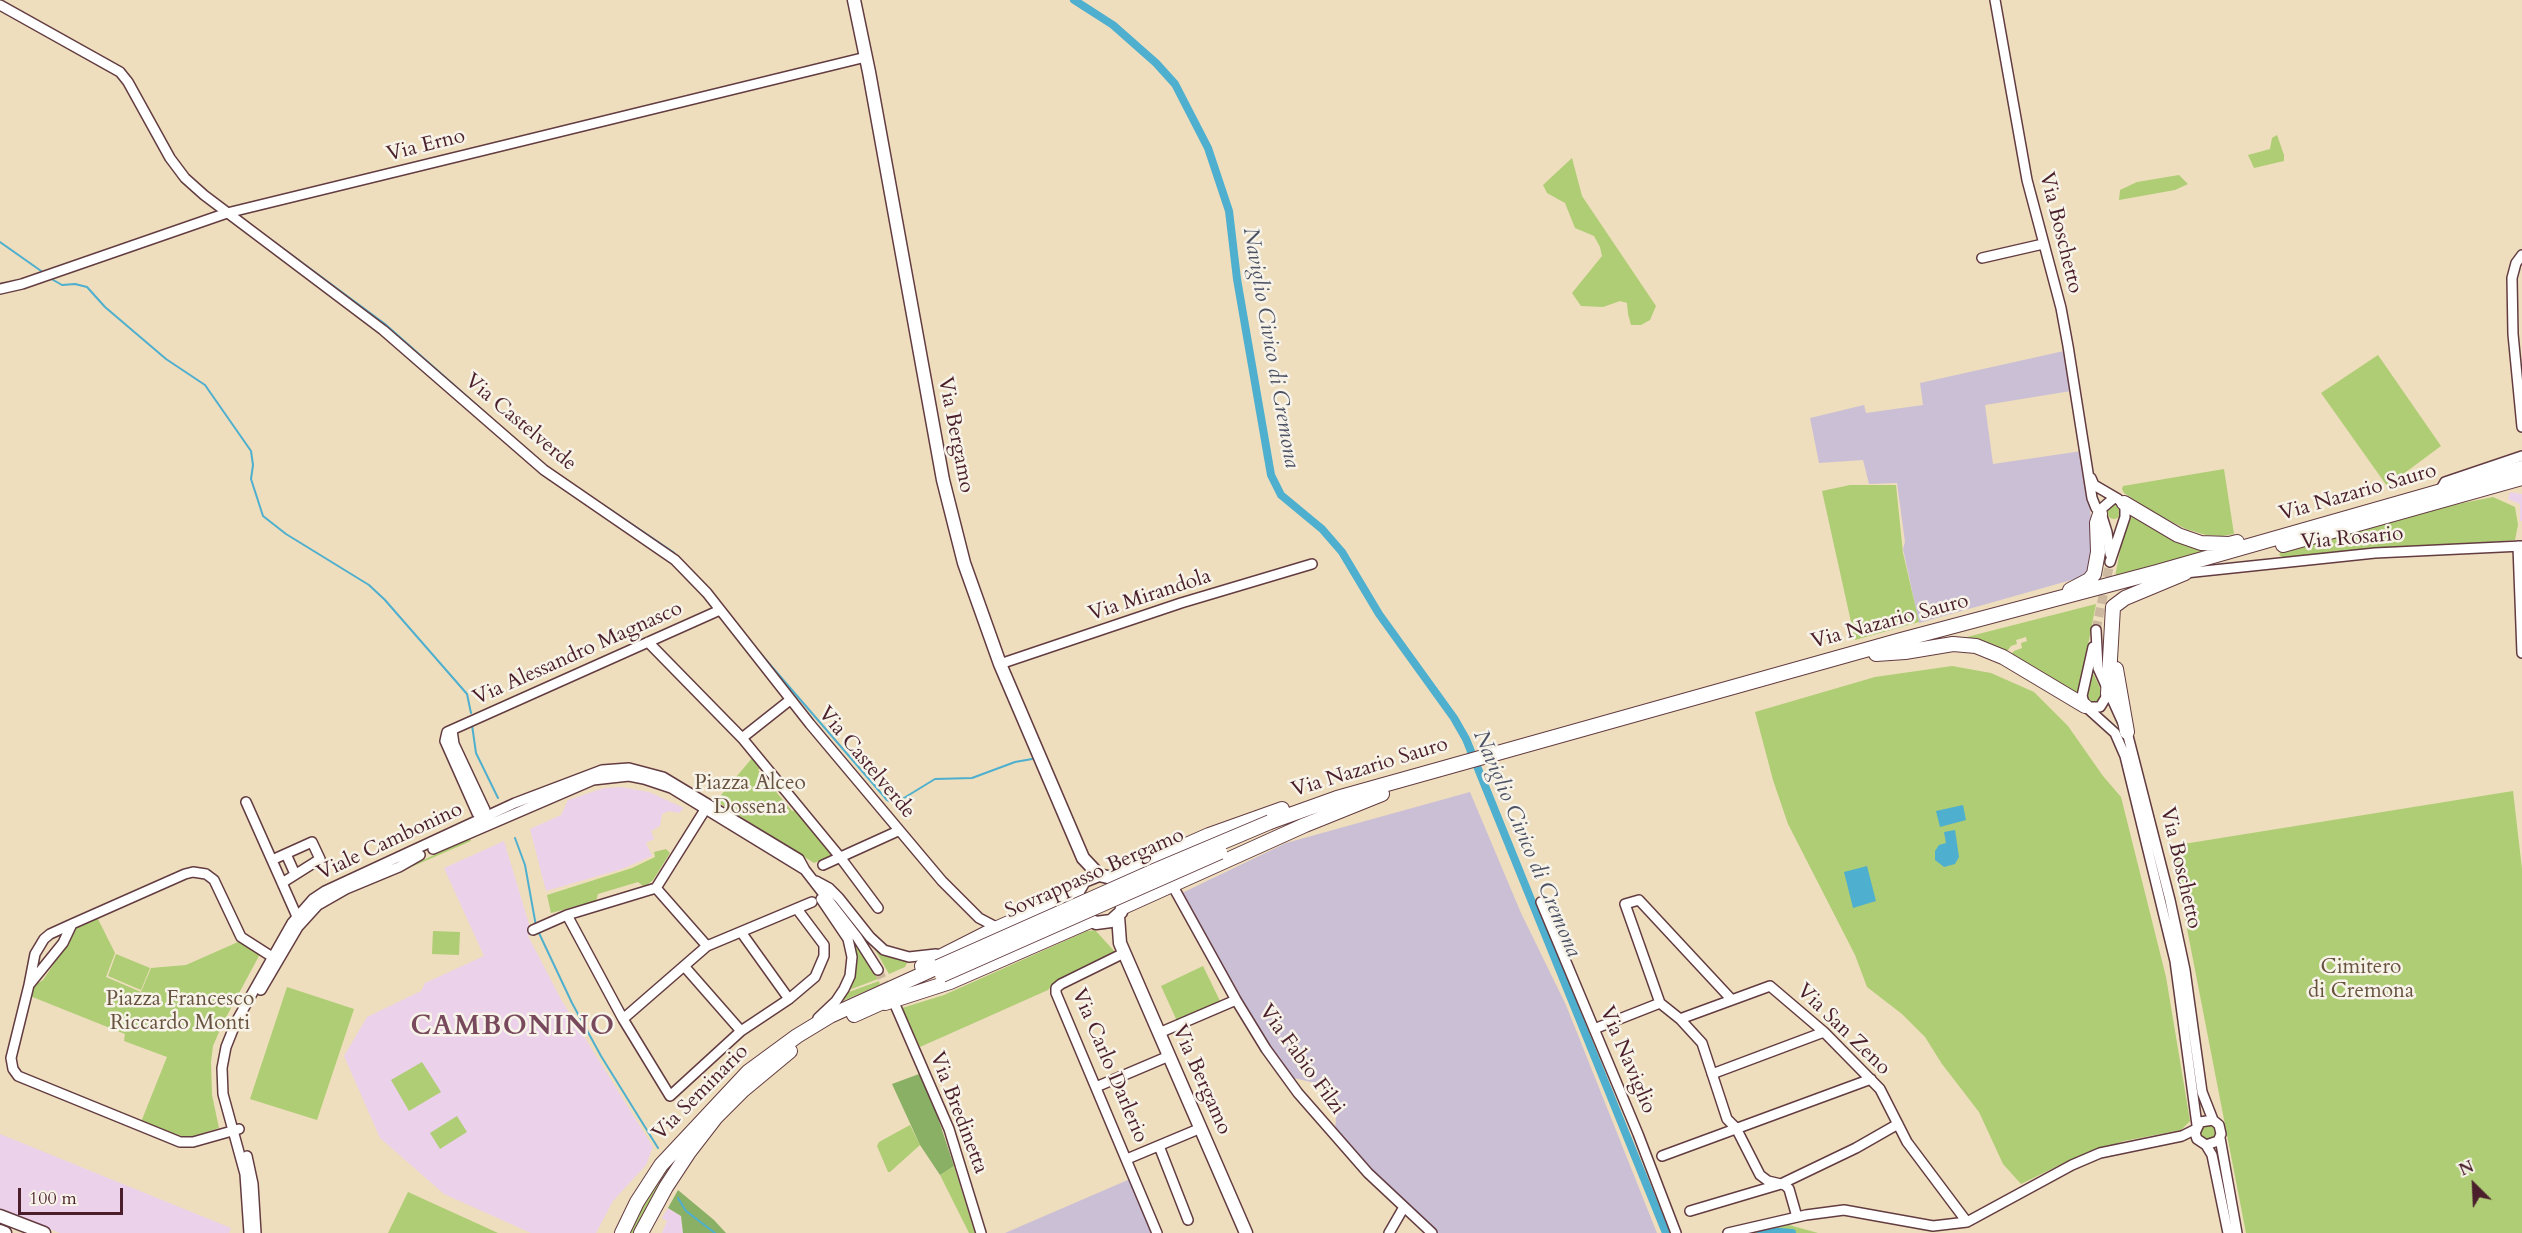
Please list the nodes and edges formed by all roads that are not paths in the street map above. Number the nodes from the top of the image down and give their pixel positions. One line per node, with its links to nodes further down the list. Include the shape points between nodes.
1 (854, 0): 4 (main road, Via Bergamo)
2 (1995, 0): 6 (street, Via Boschetto)
3 (0, 5): 5 (street, Via Castelverde, via 120,72 185,178)
4 (866, 57): 5 (street, Via Erno); 28 (main road, Via Bergamo, via 943,480 964,563)
5 (227, 213): 9 (street, Via Erno); 23 (street, Via Castelverde, via 383,330 544,470 675,560)
6 (2043, 244): 8 (street); 13 (street, Via Boschetto, via 2061,308)
7 (2522, 255): 10 (street, via 2512,278)
8 (1982, 258)
9 (0, 289)
10 (2522, 427)
11 (2522, 456): 15 (street, via 2445,482)
12 (2522, 468): 15 (highway, Via Nazario Sauro)
13 (2090, 476): 16 (street, via 2094,485); 17 (street, Via Boschetto, via 2092,498)
14 (2522, 478): 21 (highway, Via Nazario Sauro)
15 (2440, 491): 18 (highway, Via Nazario Sauro)
16 (2119, 501): 17 (street); 17 (street, Via Boschetto, via 2125,517 2110,562); 18 (highway, via 2178,536 2201,543 2248,540)
17 (2100, 512): 22 (highway, via 2094,574 2075,588 2057,594)
18 (2256, 544): 22 (highway, Via Nazario Sauro)
19 (2520, 546): 21 (street, Via Rosario, via 2375,554); 26 (street)
20 (1311, 564): 28 (street, Via Mirandola)
21 (2185, 573): 25 (highway, via 2125,598 2113,607); 27 (highway, Via Nazario Sauro)
22 (2052, 601): 34 (highway, Via Nazario Sauro, via 1509,749)
23 (720, 610): 24 (street, Via Alessandro Magnasco); 30 (street, Via Castelverde)
24 (648, 642): 33 (street); 39 (street, Via Alessandro Magnasco, via 445,736 477,813)
25 (2112, 651): 29 (highway); 32 (highway)
26 (2522, 653)
27 (1876, 654): 31 (highway, via 1953,644 1976,646 2003,657); 34 (highway, Via Nazario Sauro, via 1486,764)
28 (1000, 664): 45 (main road, Via Bergamo)
29 (2108, 694): 31 (street, via 2100,707); 31 (street, Via Boschetto, via 2098,668 2096,630 2082,696); 32 (street, Via Boschetto)
30 (790, 699): 33 (street); 41 (street, Via Castelverde)
31 (2085, 706): 100 (street, Via Boschetto, via 2115,733 2124,756 2175,961)
32 (2127, 732): 98 (street, Via Boschetto, via 2170,900 2185,970 2202,1092)
33 (742, 738): 43 (street)
34 (1468, 765): 35 (highway, Via Nazario Sauro); 36 (highway, Via Nazario Sauro)
35 (1382, 794): 40 (highway, Via Nazario Sauro); 52 (highway)
36 (1337, 798): 40 (highway, Via Nazario Sauro); 44 (highway, via 1274,811)
37 (246, 802): 46 (street)
38 (708, 806): 39 (street, Viale Cambonino, via 663,777 611,769 590,772); 50 (street, Viale Cambonino, via 799,859); 54 (street)
39 (485, 821): 63 (street, Viale Cambonino, via 325,891 313,899)
40 (1272, 826): 79 (highway, Sovrappasso Bergamo, bridge, via 1154,871)
41 (898, 831): 43 (street); 62 (street, Via Castelverde)
42 (286, 854): 46 (street); 48 (street); 48 (street, via 312,842 320,859)
43 (840, 857): 47 (street); 57 (street)
44 (1159, 857): 49 (highway); 52 (street, Via Fabio Filzi)
45 (1083, 858): 49 (main road, Via Bergamo); 53 (main road, Via Bergamo)
46 (272, 860): 51 (street)
47 (823, 865)
48 (295, 874): 51 (street)
49 (1106, 876): 53 (main road); 60 (main road, Via Bergamo, via 1122,887 1125,900)
50 (812, 878): 75 (street, via 834,893 884,950 919,958); 78 (street); 89 (street, via 848,939 852,957 844,989)
51 (282, 883): 63 (street)
52 (1172, 885): 60 (highway); 82 (street, Via Fabio Filzi)
53 (1080, 887): 58 (highway); 64 (main road, Via Bergamo, via 1077,906)
54 (656, 888): 61 (street); 73 (street)
55 (812, 902): 59 (street)
56 (1541, 902): 90 (street, Via Naviglio)
57 (878, 908)
58 (1042, 908): 66 (highway); 71 (highway, via 1058,921 1059,932)
59 (797, 909): 69 (street); 81 (street, via 819,936 825,951 815,977)
60 (1120, 912): 64 (main road); 74 (main road, Via Bergamo)
61 (567, 915): 67 (street); 87 (street)
62 (979, 918): 66 (street, Via Castelverde); 70 (street)
63 (299, 920): 76 (street, Viale Cambonino)
64 (1096, 922): 71 (highway); 74 (main road, Via Bergamo)
65 (72, 924): 68 (street); 72 (street); 76 (street, via 185,874 199,872 214,880 241,938)
66 (998, 928): 70 (highway)
67 (533, 930)
68 (56, 931): 72 (street); 80 (street, via 44,939 34,954)
69 (741, 932): 73 (street); 81 (street)
70 (983, 935): 75 (highway)
71 (1055, 936): 84 (highway, via 950,982)
72 (63, 943): 80 (street)
73 (707, 946): 77 (street)
74 (1122, 948): 93 (main road, Via Bergamo); 97 (street, Via Carlo Darlerio, via 1056,988)
75 (948, 952): 84 (highway)
76 (276, 959): 103 (street, Viale Cambonino, via 236,1022 226,1047 223,1094)
77 (684, 966): 87 (street); 91 (street)
78 (878, 970)
79 (940, 971): 84 (highway, Via Seminario)
80 (29, 985): 103 (street, via 11,1058 18,1077 180,1142)
81 (789, 999): 91 (street)
82 (1236, 1000): 93 (street); 111 (street, Via Fabio Filzi, via 1298,1094)
83 (1732, 1000): 85 (street, via 1639,900 1625,904); 88 (street); 92 (street, Via San Zeno, via 1770,986)
84 (873, 1001): 89 (highway, Via Seminario); 123 (highway, Via Seminario, via 808,1039 743,1090 716,1117 666,1186)
85 (1660, 1003): 88 (street); 90 (street)
86 (896, 1007): 124 (street, Via Bredinetta, via 949,1129)
87 (623, 1019): 91 (street, via 670,1096)
88 (1680, 1019): 95 (street, via 1702,1043)
89 (817, 1024): 122 (highway, Via Seminario, via 748,1072 712,1108 661,1165)
90 (1594, 1029): 129 (street, Via Naviglio)
91 (741, 1031)
92 (1824, 1032): 95 (street); 96 (street, Via San Zeno)
93 (1159, 1033): 94 (main road, Via Bergamo)
94 (1169, 1056): 97 (street); 101 (main road, Via Bergamo)
95 (1712, 1074): 102 (street, via 1727,1119)
96 (1871, 1079): 99 (street, Via San Zeno); 102 (street)
97 (1096, 1087): 109 (street, Via Carlo Darlerio)
98 (2213, 1120): 100 (street, via 2204,1120); 105 (street, Via Boschetto, via 2219,1125)
99 (1898, 1124): 110 (street); 116 (street, Via San Zeno, via 1906,1142)
100 (2197, 1127): 104 (street); 106 (street, Via Boschetto, via 2196,1136)
101 (1201, 1128): 107 (street, Via Carlo Darlerio); 126 (main road, Via Bergamo)
102 (1736, 1128): 108 (street); 110 (street, via 1760,1174)
103 (236, 1130): 120 (street, Viale Cambonino, via 245,1174); 121 (street, Viale Cambonino, via 252,1178)
104 (2182, 1136): 106 (street); 116 (street, via 2100,1153)
105 (2220, 1138): 106 (street, via 2214,1144); 132 (street, Via Boschetto)
106 (2203, 1144): 131 (street, Via Boschetto, via 2212,1155)
107 (1159, 1146): 109 (street, Via Carlo Darlerio); 115 (street)
108 (1662, 1156)
109 (1127, 1159): 125 (street)
110 (1781, 1184): 112 (street); 114 (street, via 1789,1189)
111 (1404, 1207): 127 (street); 128 (street, Via Fabio Filzi)
112 (1690, 1211)
113 (0, 1216): 119 (main road)
114 (1797, 1217): 116 (street, via 1844,1210 1933,1226); 130 (street)
115 (1188, 1220)
116 (1967, 1222)
117 (0, 1231): 118 (main road)
118 (5, 1233)
119 (44, 1233)
120 (249, 1233)
121 (256, 1233)
122 (622, 1233)
123 (641, 1233)
124 (981, 1233)
125 (1157, 1233)
126 (1246, 1233)
127 (1389, 1233)
128 (1432, 1233)
129 (1676, 1233)
130 (1728, 1233)
131 (2228, 1233)
132 (2237, 1233)

